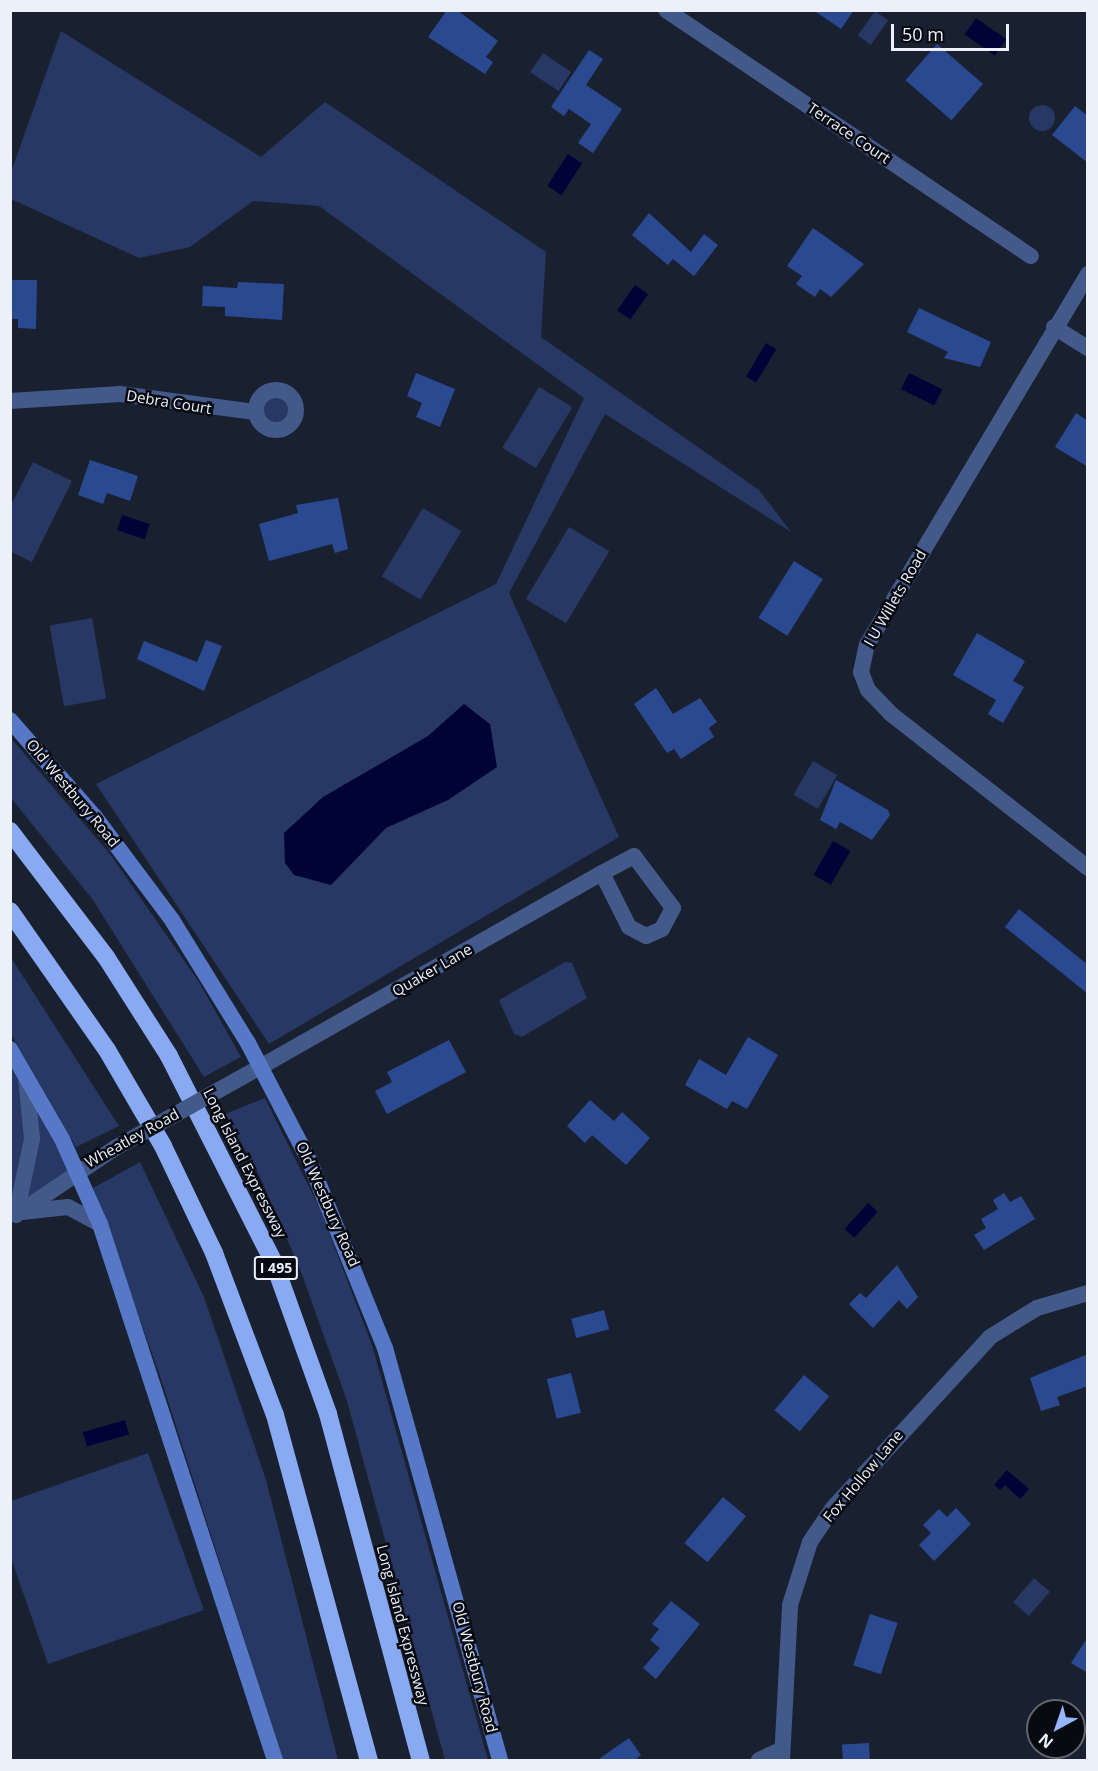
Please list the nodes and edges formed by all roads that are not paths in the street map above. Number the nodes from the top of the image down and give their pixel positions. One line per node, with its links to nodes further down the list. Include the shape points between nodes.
1 (666, 10): 2 (street, Terrace Court)
2 (1031, 256)
3 (1088, 274): 4 (street, I U Willets Road)
4 (1054, 327): 5 (street); 10 (street, I U Willets Road, via 867,644 861,672 868,690 891,714)
5 (1088, 348)
6 (10, 400): 7 (street, Debra Court, via 120,394)
7 (255, 412)
8 (10, 720): 14 (main road, Old Westbury Road, via 149,887)
9 (10, 831): 23 (highway, Long Island Expressway / I 495, via 106,957 169,1056 270,1253 328,1414)
10 (1088, 868)
11 (602, 873): 11 (street, Quaker Lane, via 634,856 673,908 662,929 646,936 629,927); 14 (street, Quaker Lane)
12 (10, 911): 22 (highway, via 107,1050 163,1146 214,1254 275,1416)
13 (10, 1049): 15 (main road)
14 (261, 1066): 16 (street, Wheatley Road, bridge); 24 (main road, Old Westbury Road, via 336,1219 375,1317)
15 (25, 1071): 16 (main road); 17 (street, via 32,1139)
16 (77, 1169): 17 (street, Wheatley Road); 18 (main road)
17 (13, 1218): 18 (street, via 68,1207)
18 (100, 1224): 21 (main road)
19 (1088, 1293): 20 (street, Fox Hollow Lane, via 1037,1308 990,1337 840,1499 810,1542 790,1605)
20 (781, 1755): 25 (street, Fox Hollow Lane)
21 (275, 1761)
22 (369, 1761)
23 (421, 1761)
24 (500, 1761)
25 (759, 1761)

